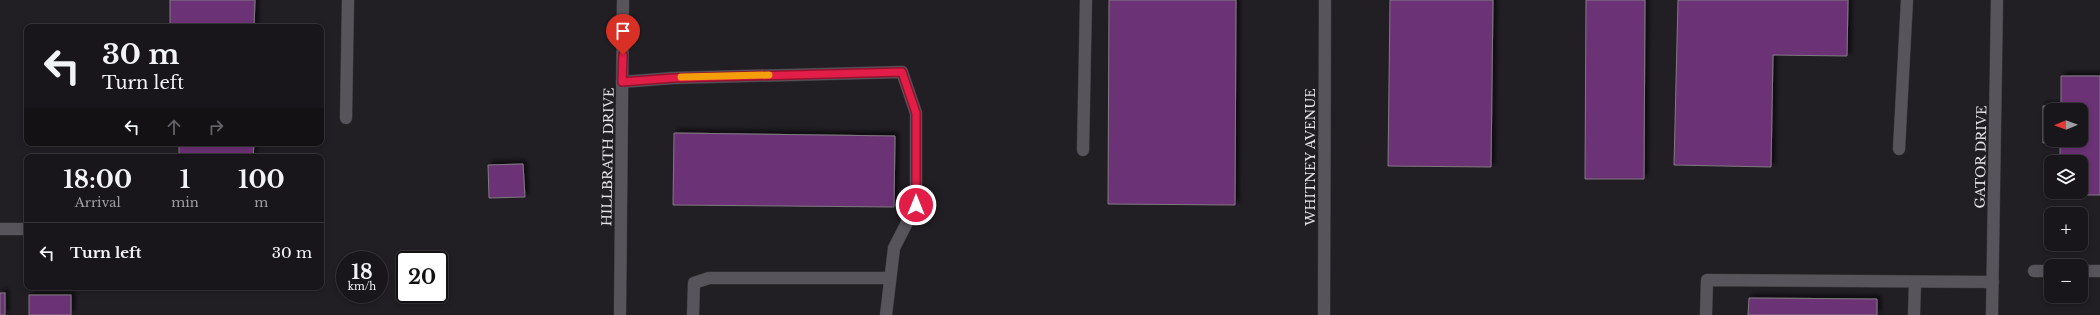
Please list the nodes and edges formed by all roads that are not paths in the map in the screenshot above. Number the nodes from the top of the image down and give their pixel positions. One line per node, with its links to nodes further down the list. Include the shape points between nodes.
1 (348, 0): 8 (street)
2 (623, 0): 7 (street, HILLBRATH DRIVE)
3 (1086, 0): 10 (street)
4 (1325, 0): 23 (street, WHITNEY AVENUE)
5 (1907, 0): 9 (street)
6 (1998, 0): 19 (street, GATOR DRIVE)
7 (622, 82): 17 (street, via 673,78 902,72 916,113 916,205 894,248); 20 (street, HILLBRATH DRIVE)
8 (346, 118)
9 (1899, 149)
10 (1083, 150)
11 (0, 229): 12 (street)
12 (24, 229)
13 (2034, 270): 14 (street)
14 (2044, 271)
15 (2088, 271): 16 (street)
16 (2100, 272)
17 (890, 278): 21 (street, via 709,278 694,283); 22 (street)
18 (1915, 282): 19 (street); 24 (street, via 1707,280); 25 (street)
19 (1993, 282): 26 (street, GATOR DRIVE)
20 (620, 315)
21 (693, 315)
22 (886, 315)
23 (1324, 315)
24 (1706, 315)
25 (1914, 315)
26 (1992, 315)

